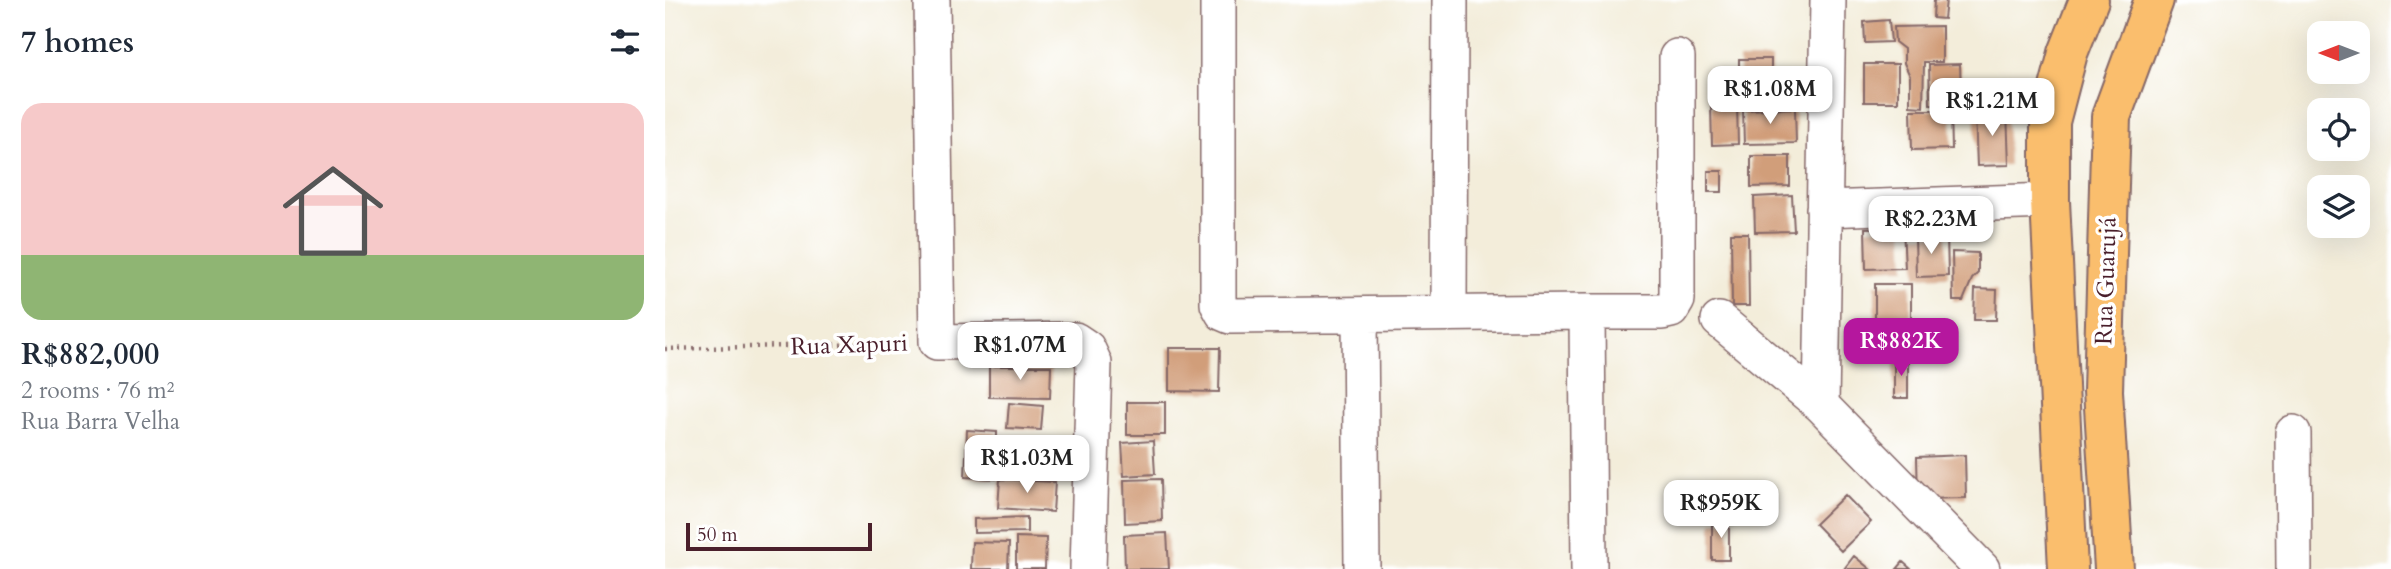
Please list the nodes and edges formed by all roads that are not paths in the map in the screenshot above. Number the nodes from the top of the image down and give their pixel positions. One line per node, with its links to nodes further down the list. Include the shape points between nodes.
1 (932, 0): 16 (street, Rua Xapuri, via 937,342 1076,340 1087,348 1094,363)
2 (1218, 0): 12 (street, via 1218,304 1230,316)
3 (1450, 0): 11 (street)
4 (1828, 0): 9 (street)
5 (2089, 0): 8 (main road, Rua Guarujá, via 2068,53 2050,122)
6 (2154, 0): 21 (main road, Rua Guarujá, via 2111,117 2103,391)
7 (1677, 57): 10 (street, via 1677,300 1671,310 1662,312)
8 (2050, 201): 9 (street); 20 (main road, Rua Guarujá)
9 (1824, 209): 14 (street)
10 (1587, 312): 11 (street); 18 (street)
11 (1449, 313): 12 (street)
12 (1360, 316): 17 (street)
13 (1719, 320): 14 (street)
14 (1821, 405): 19 (street)
15 (2293, 433): 22 (street)
16 (1088, 569)
17 (1362, 569)
18 (1588, 569)
19 (1982, 569)
20 (2068, 569)
21 (2114, 569)
22 (2294, 569)

